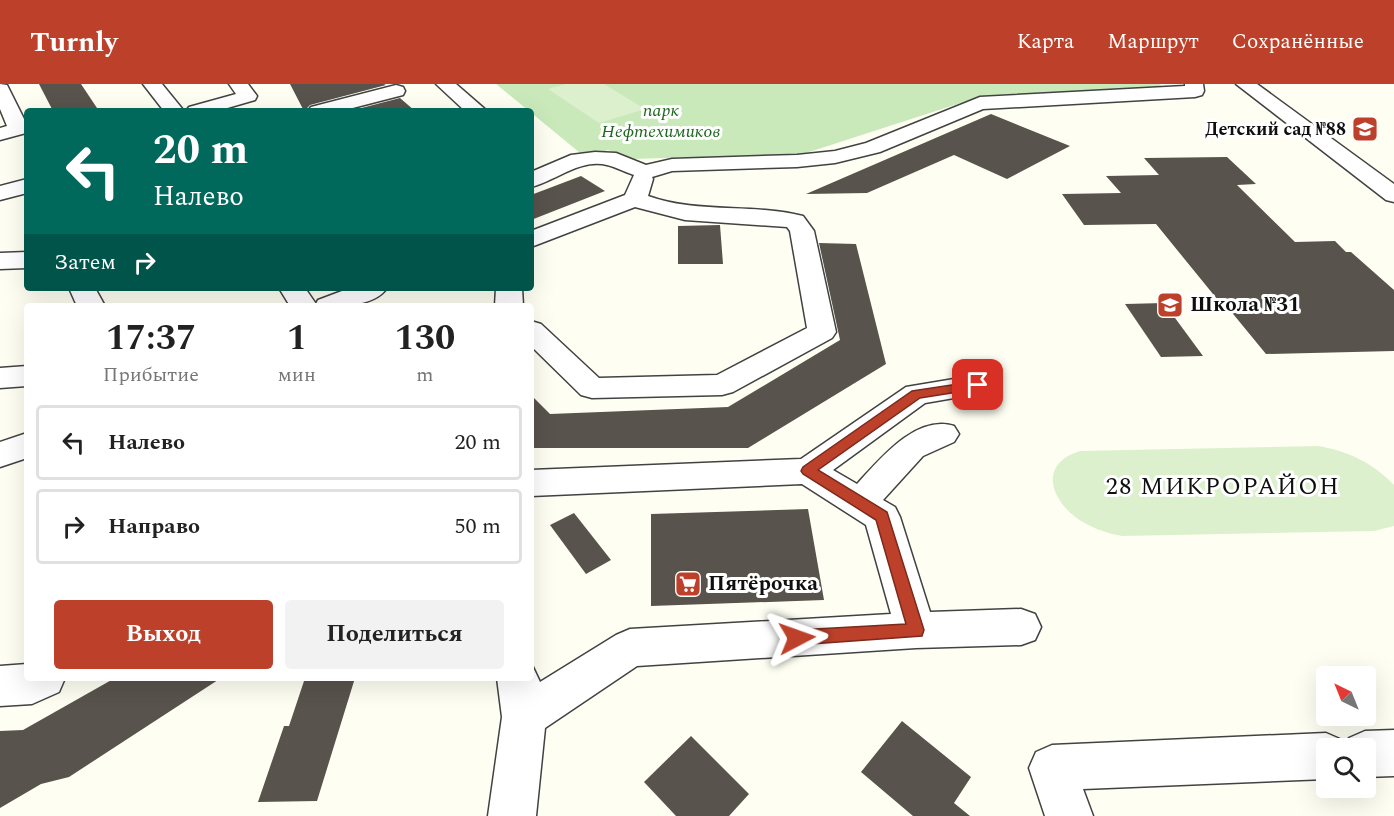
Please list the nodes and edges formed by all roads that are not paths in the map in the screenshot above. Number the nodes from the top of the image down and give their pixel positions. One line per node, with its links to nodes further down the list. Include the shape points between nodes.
1 (152, 84): 9 (street)
2 (445, 84): 13 (street)
3 (1194, 84): 15 (street, via 1196,91 980,103 873,148 835,157 672,165)
4 (1245, 84): 19 (street)
5 (0, 89): 14 (street, via 19,129)
6 (179, 89): 10 (street)
7 (396, 91): 12 (street)
8 (242, 98): 11 (street)
9 (173, 108)
10 (176, 108)
11 (207, 108)
12 (334, 108)
13 (473, 108)
14 (0, 134)
15 (645, 172): 16 (street, via 608,158 595,158 579,160); 20 (street)
16 (534, 179)
17 (24, 187): 18 (street)
18 (0, 193)
19 (1394, 195)
20 (635, 199): 21 (street); 24 (street, via 694,214 771,215 795,221 802,231 822,332 722,385 592,388)
21 (534, 239)
22 (366, 291): 23 (street)
23 (336, 303)
24 (534, 333)
25 (24, 376): 26 (street)
26 (0, 378)
27 (978, 385): 31 (street, via 917,394)
28 (943, 434): 33 (street, via 911,448)
29 (24, 446): 30 (street)
30 (0, 455)
31 (808, 471): 32 (street); 33 (street)
32 (534, 483)
33 (860, 503): 35 (street, via 882,517)
34 (1021, 627): 35 (street)
35 (916, 630): 38 (street, via 630,648)
36 (38, 681): 37 (street)
37 (0, 686)
38 (521, 697): 42 (street)
39 (1394, 753): 40 (street)
40 (1376, 754)
41 (1316, 756): 43 (street, via 1052,768)
42 (512, 816)
43 (1069, 816)

